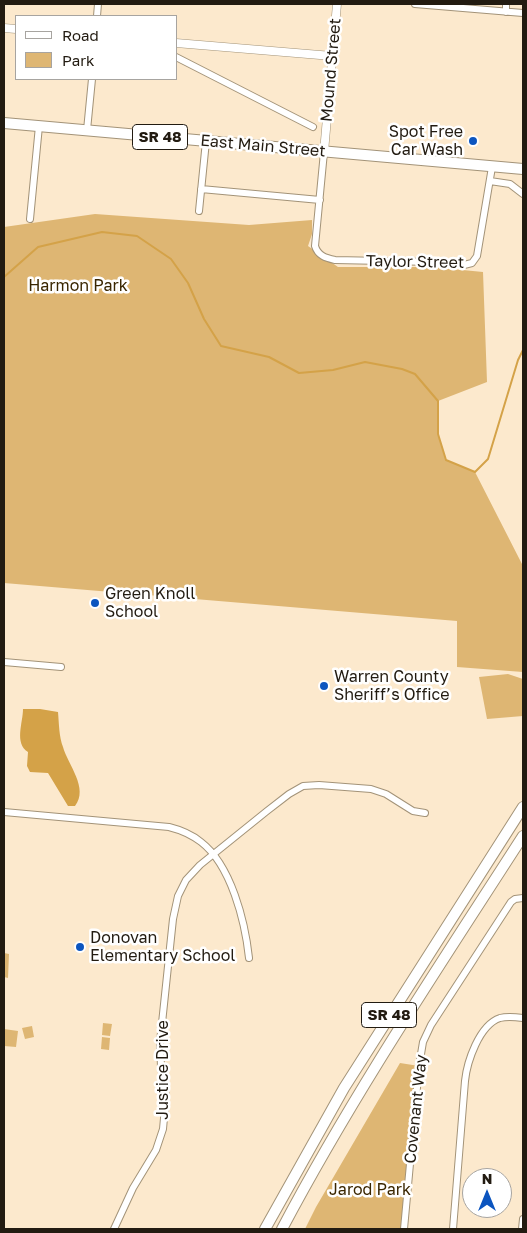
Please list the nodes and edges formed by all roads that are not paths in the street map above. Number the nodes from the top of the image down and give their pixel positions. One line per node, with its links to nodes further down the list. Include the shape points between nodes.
1 (337, 4): 7 (street, Mound Street)
2 (416, 4): 4 (street)
3 (506, 4): 4 (street)
4 (506, 12): 5 (street)
5 (523, 13)
6 (178, 43): 7 (street)
7 (332, 56): 15 (street, Mound Street)
8 (178, 58): 12 (street)
9 (92, 80): 13 (street)
10 (4, 123): 11 (main road, East Main Street / SR 48)
11 (39, 126): 13 (main road, East Main Street / SR 48); 23 (street)
12 (313, 127)
13 (87, 130): 14 (main road, East Main Street / SR 48)
14 (206, 141): 15 (main road, East Main Street / SR 48); 19 (street)
15 (324, 152): 16 (main road, East Main Street / SR 48); 21 (street, Mound Street)
16 (492, 167): 17 (main road, East Main Street / SR 48); 18 (street, Taylor Street)
17 (523, 169)
18 (490, 181): 20 (street, via 510,184); 24 (street, Taylor Street, via 477,256 468,265 335,260)
19 (201, 189): 21 (street); 22 (street)
20 (523, 194)
21 (320, 200): 24 (street, Mound Street, via 315,242)
22 (199, 211)
23 (30, 219)
24 (319, 254)
25 (4, 662): 26 (street)
26 (61, 667)
27 (523, 807): 37 (main road, SR 48, via 344,1088)
28 (4, 812): 31 (street, via 169,827 195,838)
29 (425, 814): 31 (street, Justice Drive, via 406,808 379,791 303,786)
30 (523, 836): 38 (main road, SR 48, via 375,1067)
31 (213, 854): 33 (street, via 234,894); 36 (street, Justice Drive, via 186,880 178,896 160,1042 166,1096 163,1129 156,1150 121,1210)
32 (521, 898): 39 (street, Covenant Way, via 511,902 423,1042)
33 (249, 958)
34 (523, 1018): 40 (street, via 504,1017 490,1024 468,1062)
35 (523, 1219): 41 (street)
36 (114, 1229)
37 (265, 1229)
38 (282, 1229)
39 (404, 1229)
40 (453, 1229)
41 (522, 1229)

